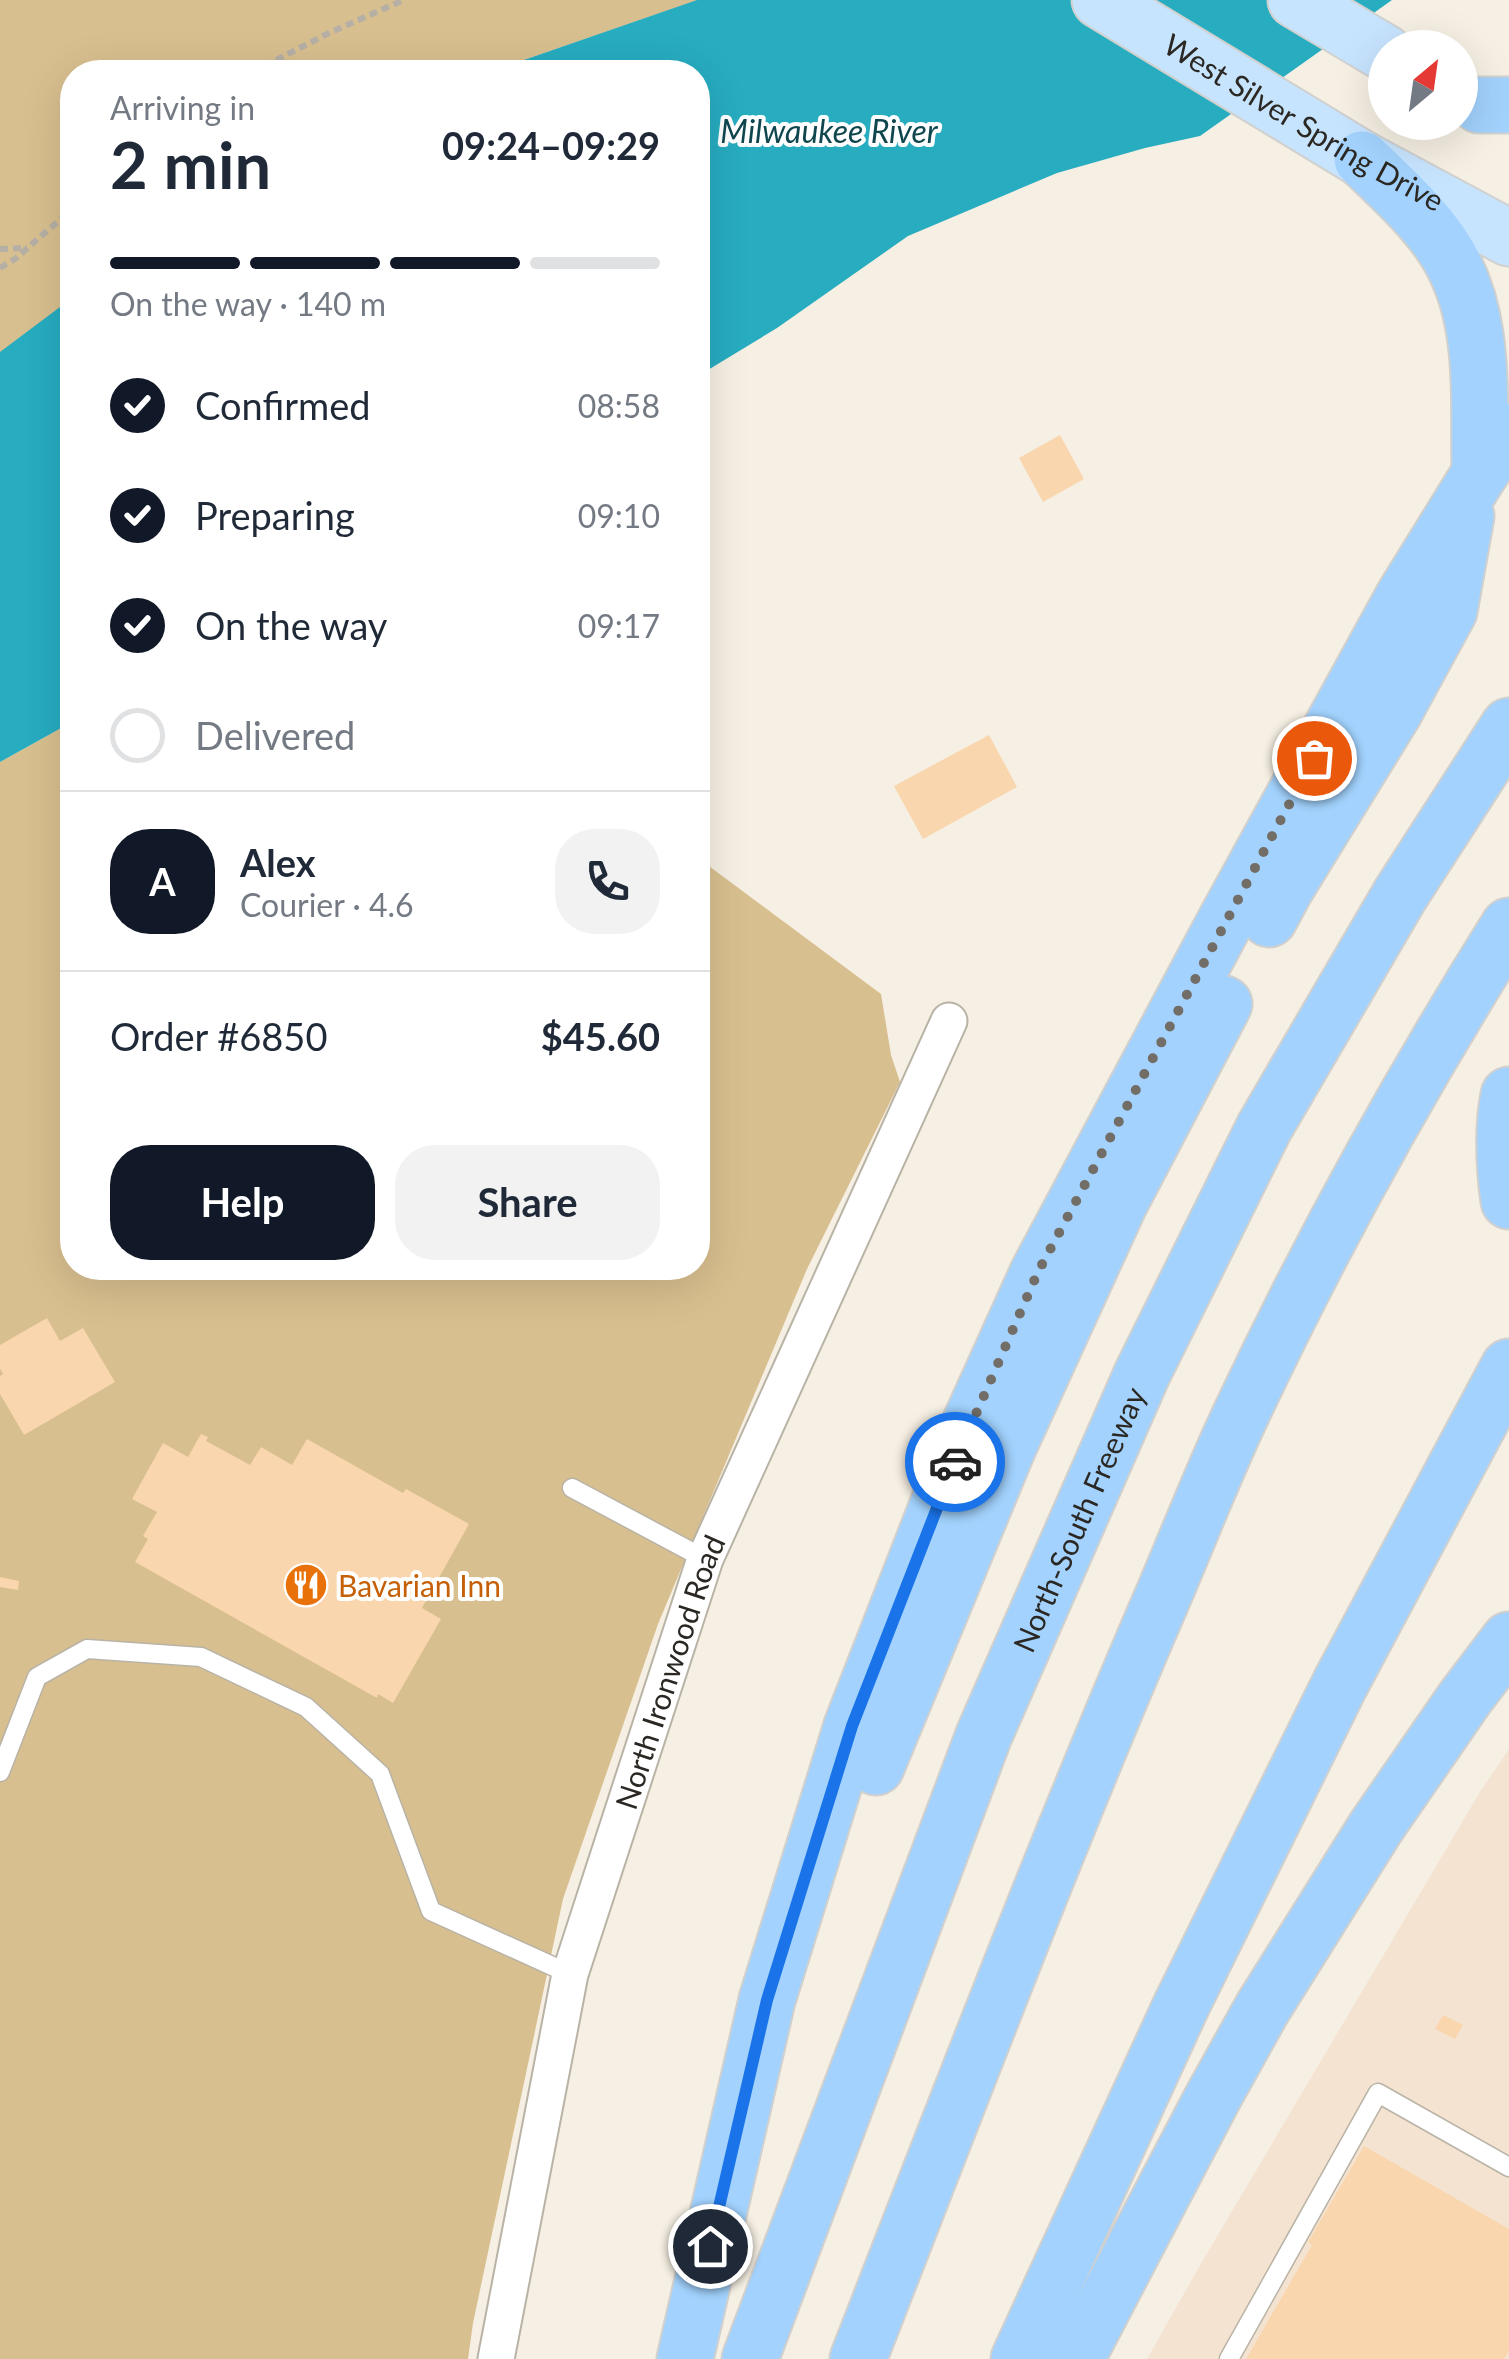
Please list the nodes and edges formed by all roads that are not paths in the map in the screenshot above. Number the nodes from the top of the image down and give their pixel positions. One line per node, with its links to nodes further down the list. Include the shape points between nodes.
1 (1100, 0): 4 (main road, West Silver Spring Drive)
2 (1296, 0): 3 (main road)
3 (1368, 43)
4 (1362, 159): 5 (main road, West Silver Spring Drive); 6 (highway, via 1413,208 1456,268 1478,348)
5 (1509, 238)
6 (1486, 464): 20 (highway, via 1385,630 1225,922 1038,1272 968,1428 852,1726 767,2000)
7 (1509, 726): 21 (highway, North-South Freeway, via 1400,895 1264,1128 1142,1374 984,1735)
8 (1509, 926): 22 (highway, via 1379,1144 1241,1414 1092,1760)
9 (949, 1021): 14 (street, North Ironwood Road)
10 (1509, 1094): 11 (highway)
11 (1509, 1201)
12 (1498, 1387): 23 (highway, via 1313,1737)
13 (572, 1488): 14 (lane)
14 (705, 1559): 17 (street, North Ironwood Road)
15 (1509, 1640): 24 (highway, via 1294,1956)
16 (0, 1772): 17 (lane, via 37,1677 70,1658 87,1649 201,1657 306,1707 380,1774 431,1911)
17 (570, 1974): 19 (street, North Ironwood Road)
18 (1509, 2167): 25 (lane, via 1378,2093)
19 (496, 2359)
20 (684, 2359)
21 (750, 2359)
22 (858, 2359)
23 (1019, 2359)
24 (1076, 2359)
25 (1229, 2359)

